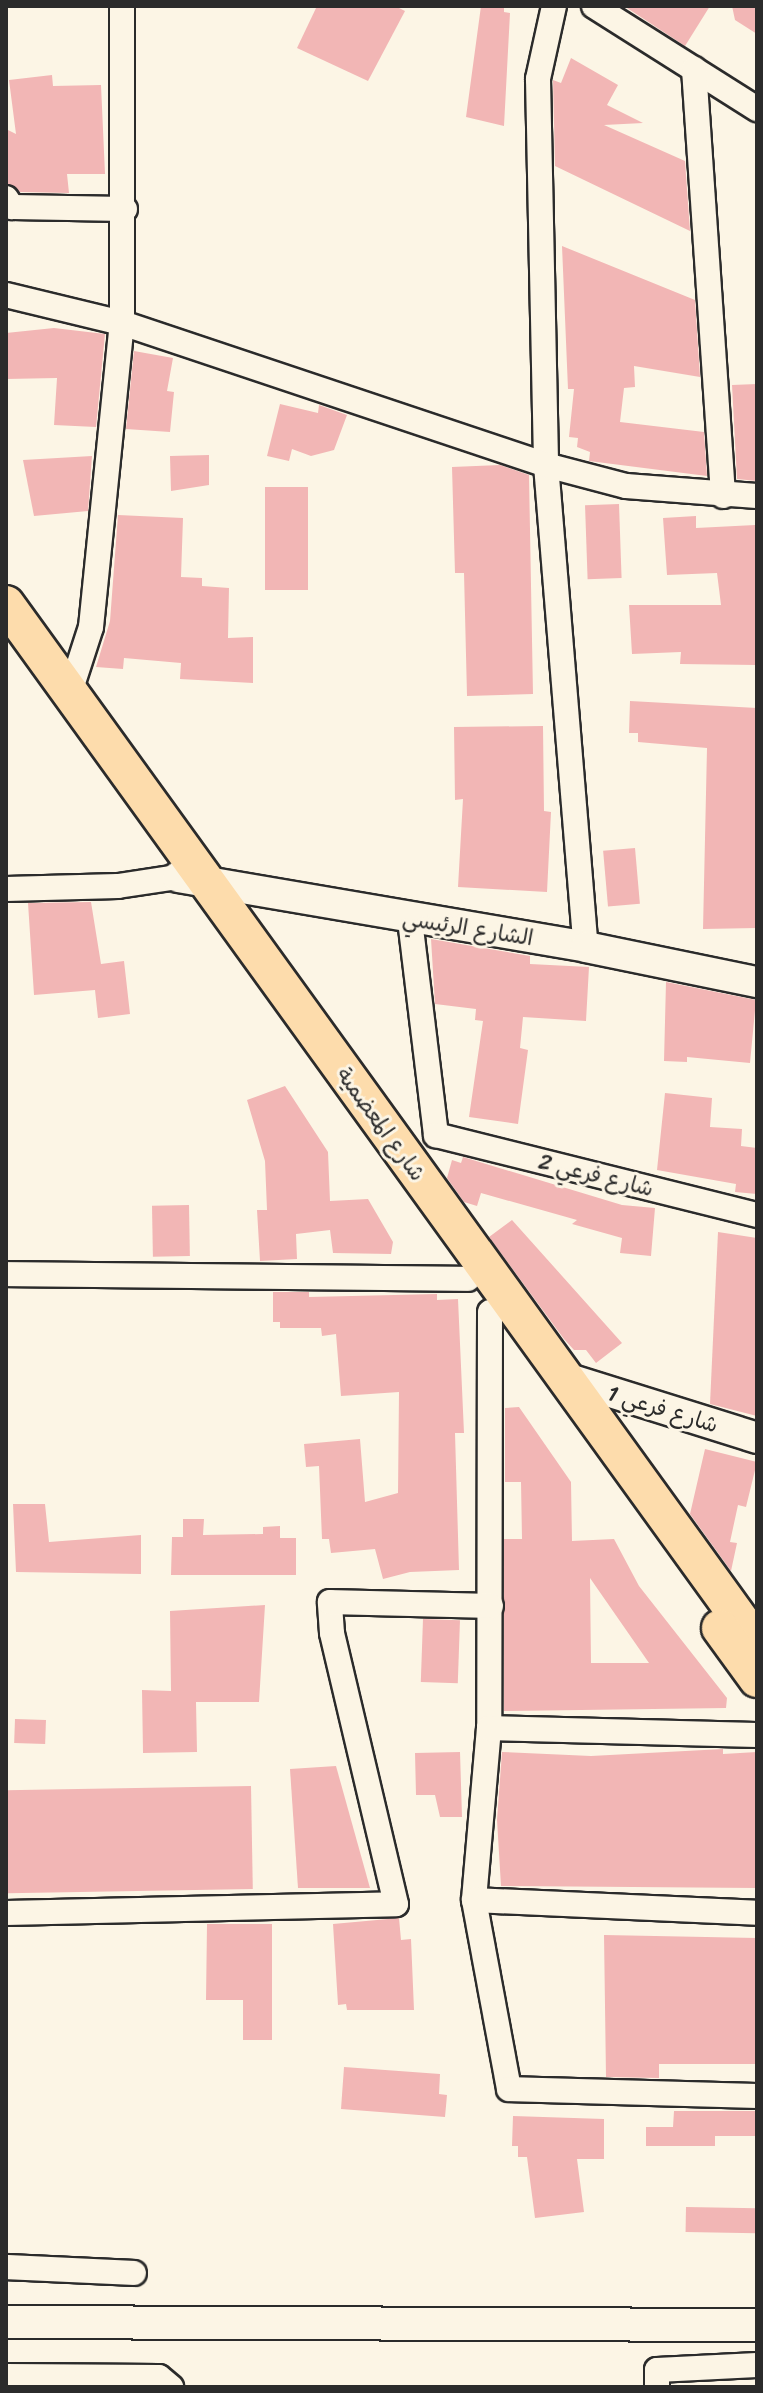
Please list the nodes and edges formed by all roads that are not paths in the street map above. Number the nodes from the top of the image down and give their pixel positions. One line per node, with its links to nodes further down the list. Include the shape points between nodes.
1 (122, 6): 7 (street)
2 (554, 6): 10 (street, via 538,79)
3 (594, 6): 4 (street)
4 (694, 69): 5 (street); 11 (street)
5 (757, 109)
6 (6, 198): 7 (street, via 12,207)
7 (125, 209): 9 (street)
8 (6, 295): 9 (street)
9 (122, 323): 10 (street); 15 (street, via 91,627)
10 (546, 465): 11 (street, via 626,486); 21 (street)
11 (723, 496): 12 (street)
12 (757, 496)
13 (6, 604): 15 (main road, شارع المعضمية)
14 (6, 646): 16 (main road, شارع المعضمية)
15 (69, 695): 16 (main road, شارع المعضمية)
16 (86, 737): 17 (main road, شارع المعضمية); 18 (main road, شارع المعضمية)
17 (178, 877): 18 (street, الشارع الرئيسي); 19 (street, via 118,886); 25 (main road, شارع المعضمية)
18 (214, 886): 20 (street, الشارع الرئيسي); 27 (main road, شارع المعضمية, via 398,1150)
19 (6, 889)
20 (410, 920): 21 (street, الشارع الرئيسي); 23 (street, شارع فرعي 2, via 436,1135)
21 (586, 947): 22 (street, الشارع الرئيسي)
22 (757, 982)
23 (757, 1215)
24 (6, 1274): 25 (street)
25 (468, 1279): 26 (main road, شارع المعضمية)
26 (490, 1312): 29 (street); 31 (main road, شارع المعضمية)
27 (569, 1379): 28 (street, شارع فرعي 1); 30 (main road, شارع المعضمية)
28 (757, 1438)
29 (491, 1606): 32 (street); 35 (street, via 330,1602 332,1633 396,1904)
30 (757, 1643)
31 (757, 1679)
32 (489, 1728): 33 (street); 34 (street)
33 (757, 1735)
34 (474, 1900): 36 (street); 37 (street, via 509,2089)
35 (6, 1913)
36 (757, 1913)
37 (757, 2096)
38 (6, 2267): 39 (street)
39 (134, 2273)
40 (6, 2322): 41 (main road)
41 (757, 2325)
42 (757, 2365): 45 (street, via 657,2370)
43 (6, 2376): 44 (street, via 159,2377)
44 (171, 2387)
45 (657, 2387)

